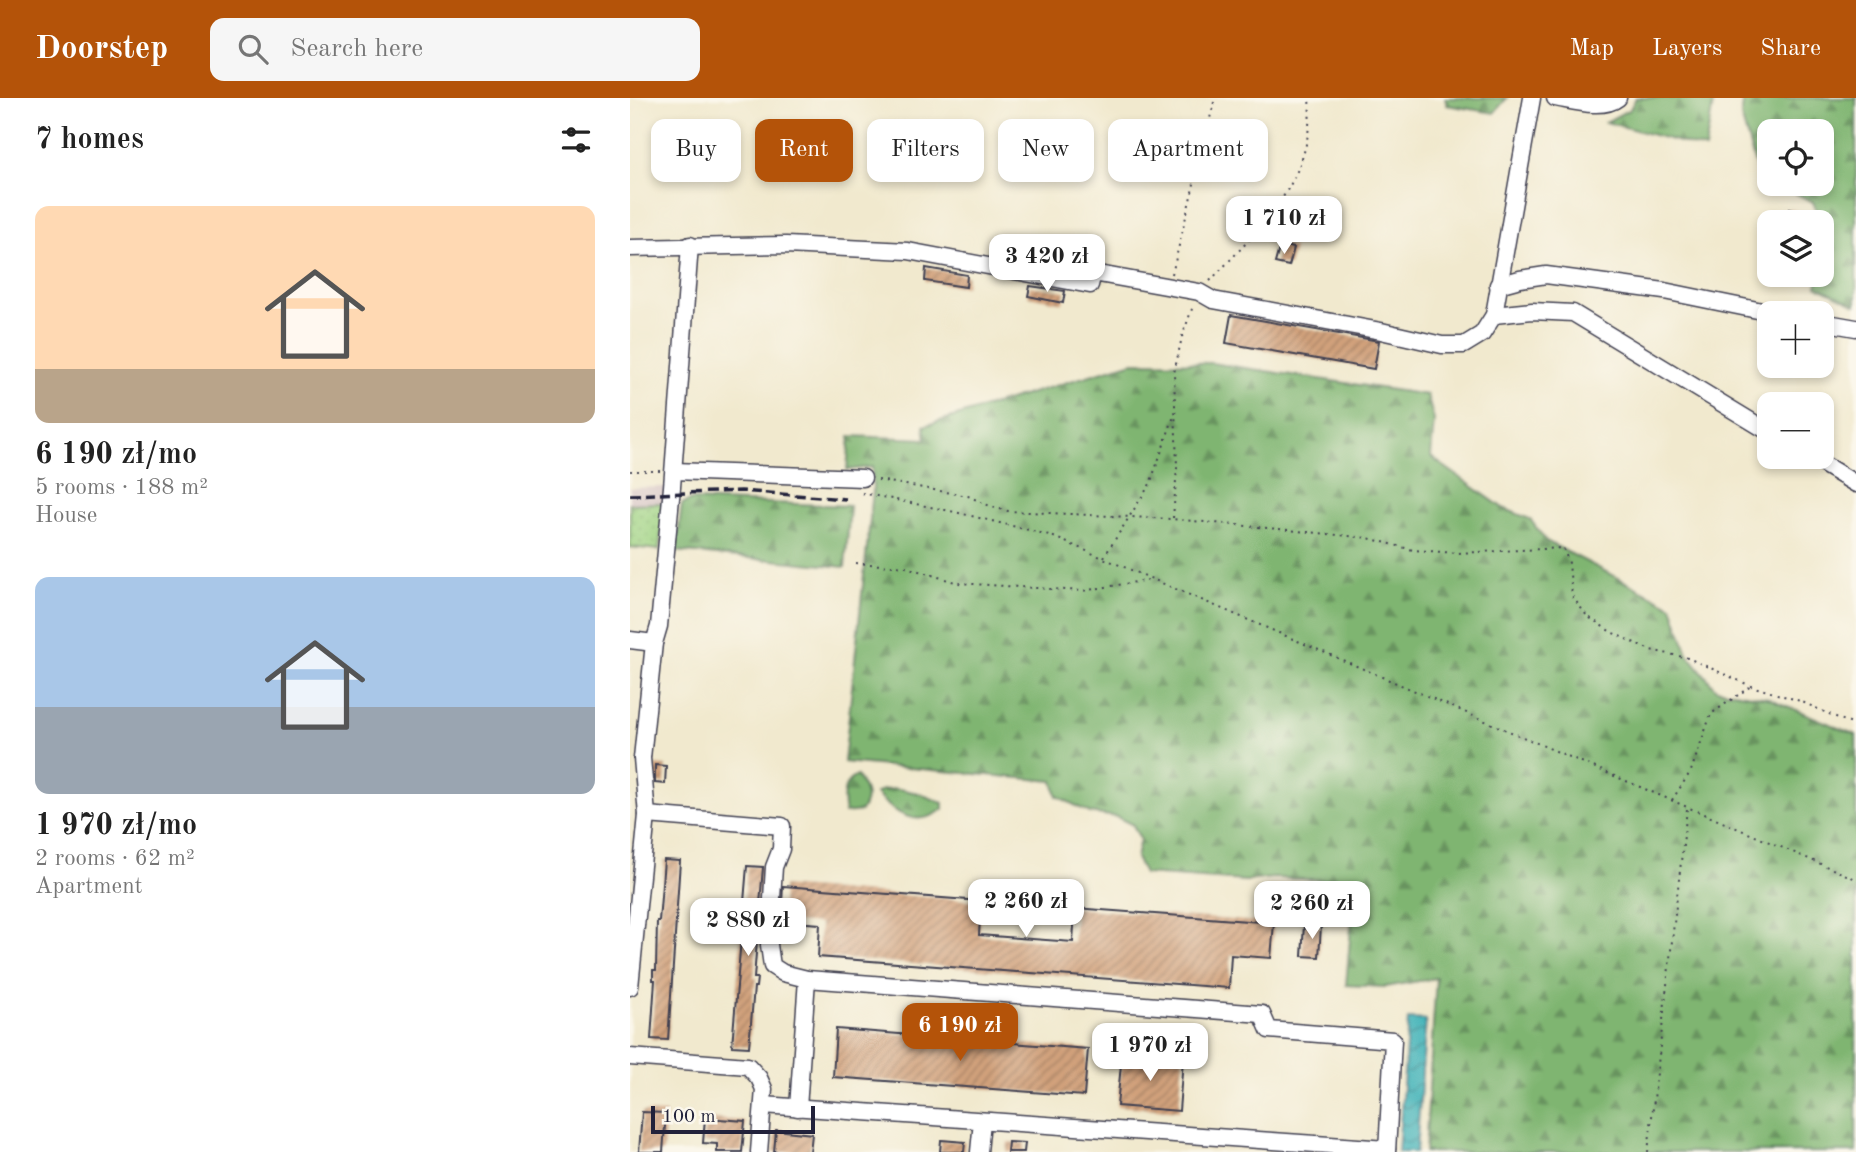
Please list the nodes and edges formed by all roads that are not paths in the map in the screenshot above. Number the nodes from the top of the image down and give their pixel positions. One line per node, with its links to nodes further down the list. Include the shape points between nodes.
1 (1532, 98): 6 (lane)
2 (1555, 98): 3 (lane, via 1612,103)
3 (1618, 98)
4 (690, 245): 5 (lane); 8 (lane, via 908,251 1090,285 1093,273 1198,291 1213,300 1442,345 1464,345 1482,334); 13 (lane)
5 (630, 248)
6 (1498, 285): 7 (lane, via 1546,275); 8 (lane)
7 (1757, 310)
8 (1494, 315): 11 (lane, via 1573,313)
9 (1834, 324): 10 (lane)
10 (1856, 328)
11 (1757, 425)
12 (1831, 469): 14 (lane)
13 (674, 471): 15 (lane); 17 (lane)
14 (1856, 484)
15 (862, 486)
16 (630, 640): 17 (lane)
17 (654, 643): 18 (lane)
18 (636, 759): 19 (lane)
19 (647, 815): 20 (lane, via 782,826 769,945 772,966); 21 (lane)
20 (807, 979): 24 (lane); 26 (lane, via 1262,1014 1269,1030 1393,1040)
21 (630, 986)
22 (630, 1057): 23 (lane, via 748,1066 764,1089)
23 (763, 1105): 24 (lane); 27 (lane)
24 (798, 1108): 25 (lane)
25 (982, 1121): 26 (lane); 28 (lane)
26 (1387, 1151)
27 (759, 1152)
28 (979, 1152)

